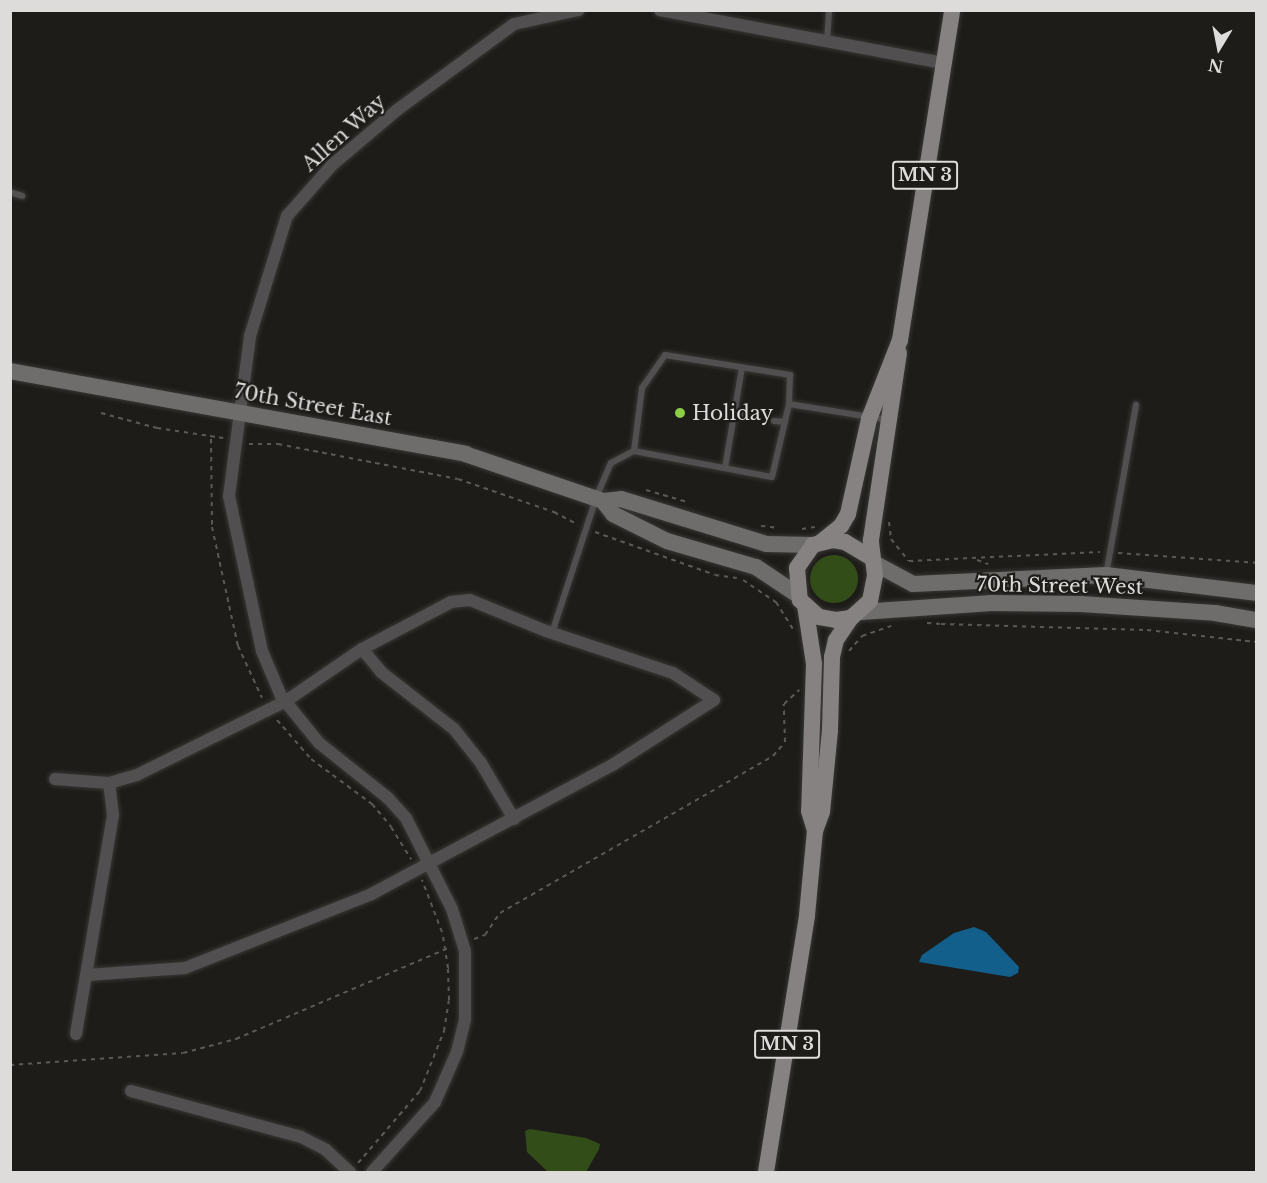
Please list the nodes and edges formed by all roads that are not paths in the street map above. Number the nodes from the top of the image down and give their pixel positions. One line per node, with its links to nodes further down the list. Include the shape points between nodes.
1 (578, 10): 14 (street, Allen Way, via 514,24 397,110 332,165 287,216 250,336)
2 (660, 10): 5 (street)
3 (830, 10): 5 (lane)
4 (952, 10): 6 (main road, MN 3)
5 (827, 42): 6 (street)
6 (943, 63): 9 (main road, MN 3)
7 (10, 192): 8 (lane)
8 (22, 196)
9 (900, 340): 17 (main road, MN 3); 19 (main road)
10 (742, 367): 12 (lane, via 790,375); 15 (lane); 21 (lane, via 665,355 642,388)
11 (10, 371): 14 (main road, 70th Street East)
12 (789, 404): 17 (lane); 20 (lane)
13 (1136, 405): 26 (lane)
14 (237, 413): 23 (main road, 70th Street East, via 465,454); 33 (street, Allen Way, via 229,496 253,620 262,651)
15 (734, 413): 16 (lane); 22 (lane)
16 (745, 415)
17 (870, 415): 19 (lane); 24 (main road, MN 3, via 848,514 841,526)
18 (774, 420): 20 (lane)
19 (890, 420): 25 (main road)
20 (785, 422): 22 (lane, via 772,477)
21 (634, 451): 22 (lane); 23 (lane, via 611,463)
22 (724, 468)
23 (599, 500): 24 (main road, 70th Street East, via 621,499 730,534 782,546); 28 (main road, 70th Street East, via 613,514 667,541 756,567); 31 (lane)
24 (817, 544): 25 (main road, via 846,542); 28 (main road, via 797,568)
25 (872, 560): 26 (main road, 70th Street West, via 913,584); 29 (main road, via 873,592)
26 (1106, 575): 27 (main road, 70th Street West)
27 (1257, 593)
28 (801, 600): 29 (main road, via 828,620); 37 (main road, MN 3, via 814,664 809,811)
29 (856, 615): 30 (main road, 70th Street West, via 983,603 1081,604 1215,613); 37 (main road, MN 3, via 839,634 832,657 827,768 822,812)
30 (1257, 620)
31 (552, 633): 32 (street, via 470,600 451,602); 36 (street, via 673,673 714,700 614,764)
32 (362, 649): 33 (street); 36 (street, via 381,672 454,729 482,763)
33 (286, 701): 35 (street, via 164,763); 38 (street, Allen Way, via 319,743 406,818)
34 (55, 779): 35 (street)
35 (109, 783): 39 (street, via 113,815)
36 (514, 819): 38 (street)
37 (815, 831): 44 (main road, MN 3, via 807,915)
38 (431, 865): 39 (street, via 185,968); 43 (street, Allen Way, via 452,909 462,943 467,984 457,1052 435,1102)
39 (87, 975): 40 (street)
40 (76, 1034)
41 (131, 1091): 42 (street, via 301,1137 326,1150)
42 (350, 1172)
43 (372, 1173)
44 (766, 1173)

